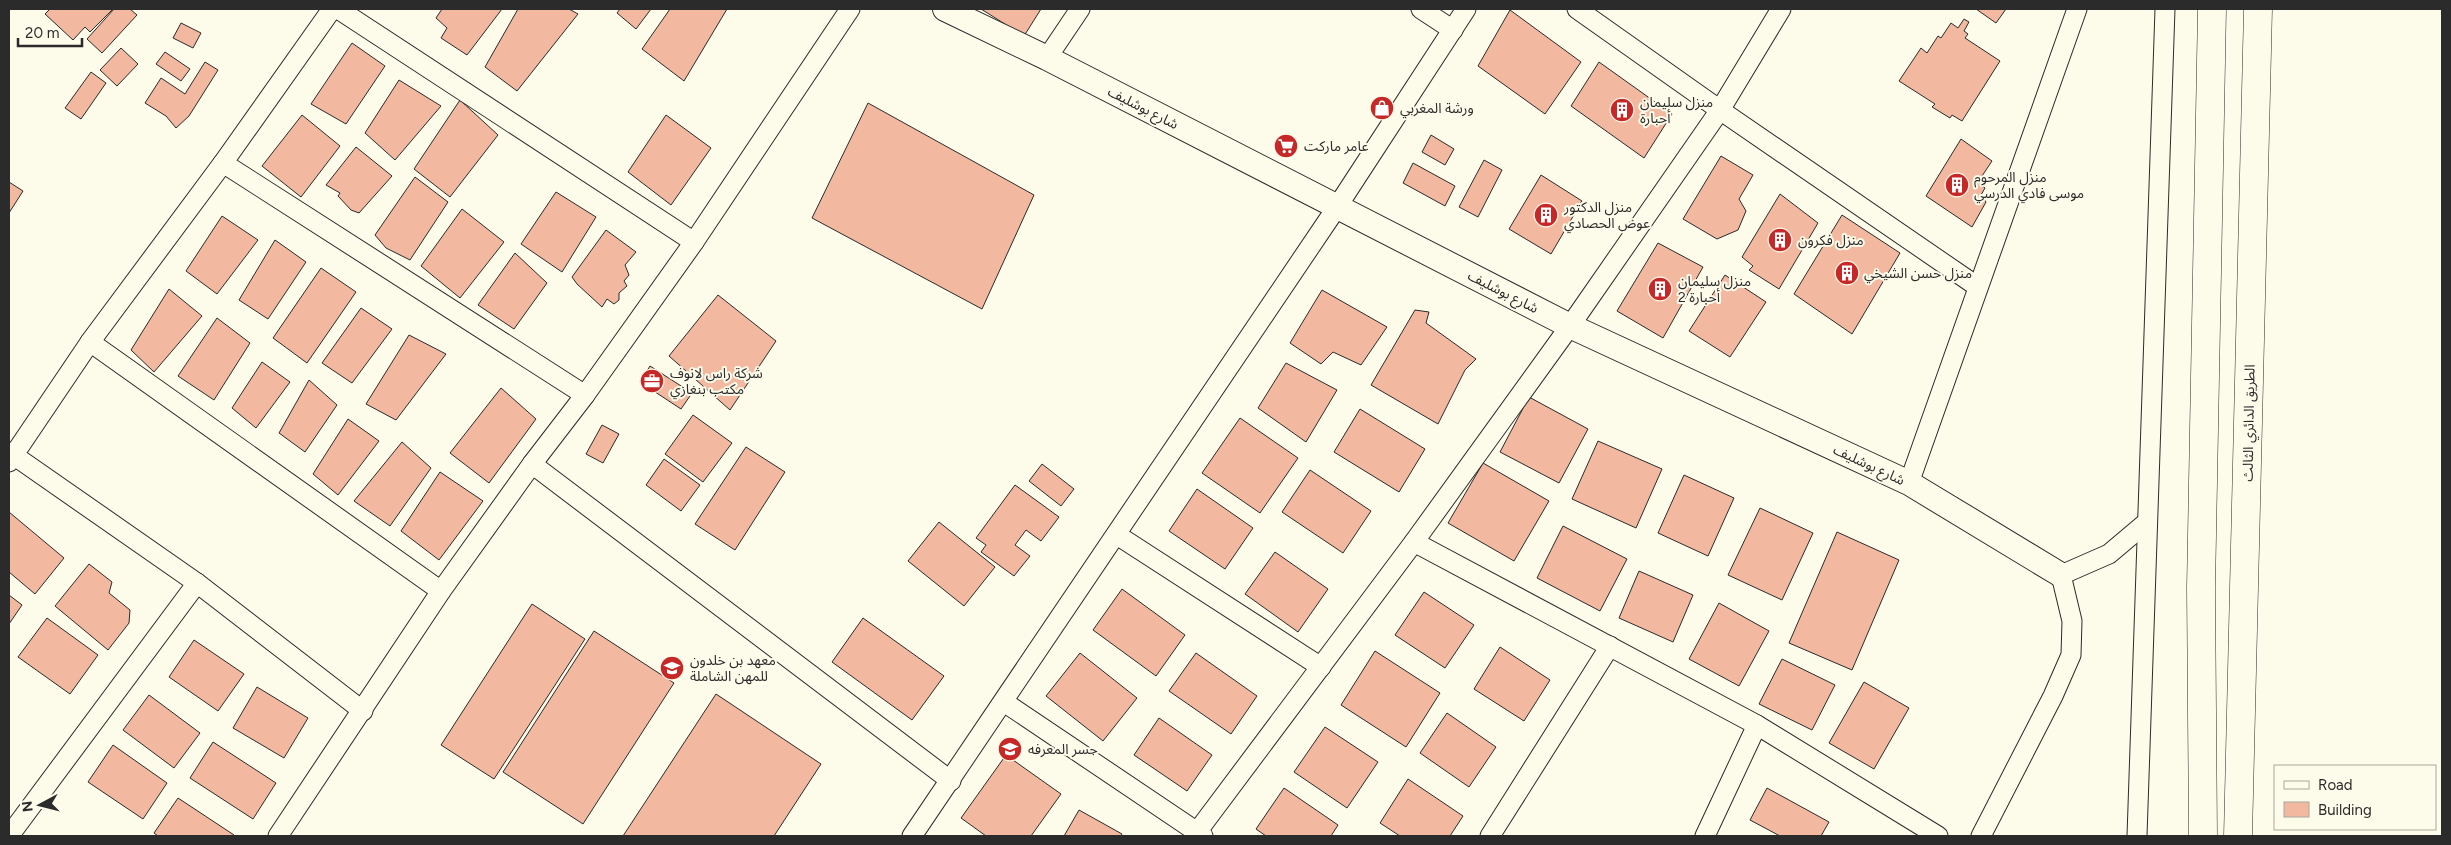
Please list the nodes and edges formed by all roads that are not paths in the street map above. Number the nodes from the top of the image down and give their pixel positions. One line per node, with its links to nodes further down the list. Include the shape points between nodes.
1 (332, 9): 17 (street)
2 (338, 9): 19 (street)
3 (850, 9): 19 (street)
4 (945, 9): 15 (street, شارع بوشليف)
5 (1080, 9): 15 (street)
6 (1421, 9): 14 (street)
7 (1466, 9): 14 (street)
8 (1577, 9): 16 (street)
9 (1781, 9): 16 (street)
10 (2077, 9): 20 (street)
11 (2165, 9): 27 (street)
12 (2212, 9): 48 (highway, via 2200,588)
13 (2258, 9): 49 (highway, الطريق الدائري الثالث)
14 (1453, 30): 18 (street)
15 (1047, 58): 18 (street, شارع بوشليف)
16 (1720, 110): 20 (street); 21 (street)
17 (223, 163): 22 (street); 23 (street)
18 (1337, 208): 21 (street, شارع بوشليف); 28 (street)
19 (694, 242): 23 (street)
20 (1978, 287): 26 (street)
21 (1570, 326): 26 (street, شارع بوشليف); 29 (street)
22 (90, 342): 24 (street); 32 (street)
23 (585, 395): 25 (street)
24 (10, 456): 31 (street)
25 (532, 464): 32 (street); 38 (street)
26 (1909, 483): 30 (street, شارع بوشليف)
27 (2146, 522): 30 (street, via 2109,554); 47 (street)
28 (1117, 535): 34 (street); 35 (street)
29 (1414, 542): 33 (street); 34 (street)
30 (2061, 575): 46 (street, via 2072,621 2071,655)
31 (197, 583): 36 (street); 40 (street)
32 (441, 592): 36 (street)
33 (1610, 646): 37 (street); 43 (street)
34 (1321, 667): 39 (street)
35 (1004, 702): 38 (street); 39 (street)
36 (363, 711): 41 (street)
37 (1757, 725): 44 (street); 45 (street)
38 (951, 781): 42 (street)
39 (1200, 834)
40 (9, 836)
41 (278, 836)
42 (912, 836)
43 (1490, 836)
44 (1705, 836)
45 (1938, 836)
46 (1981, 836)
47 (2137, 836)
48 (2203, 836)
49 (2238, 836)

